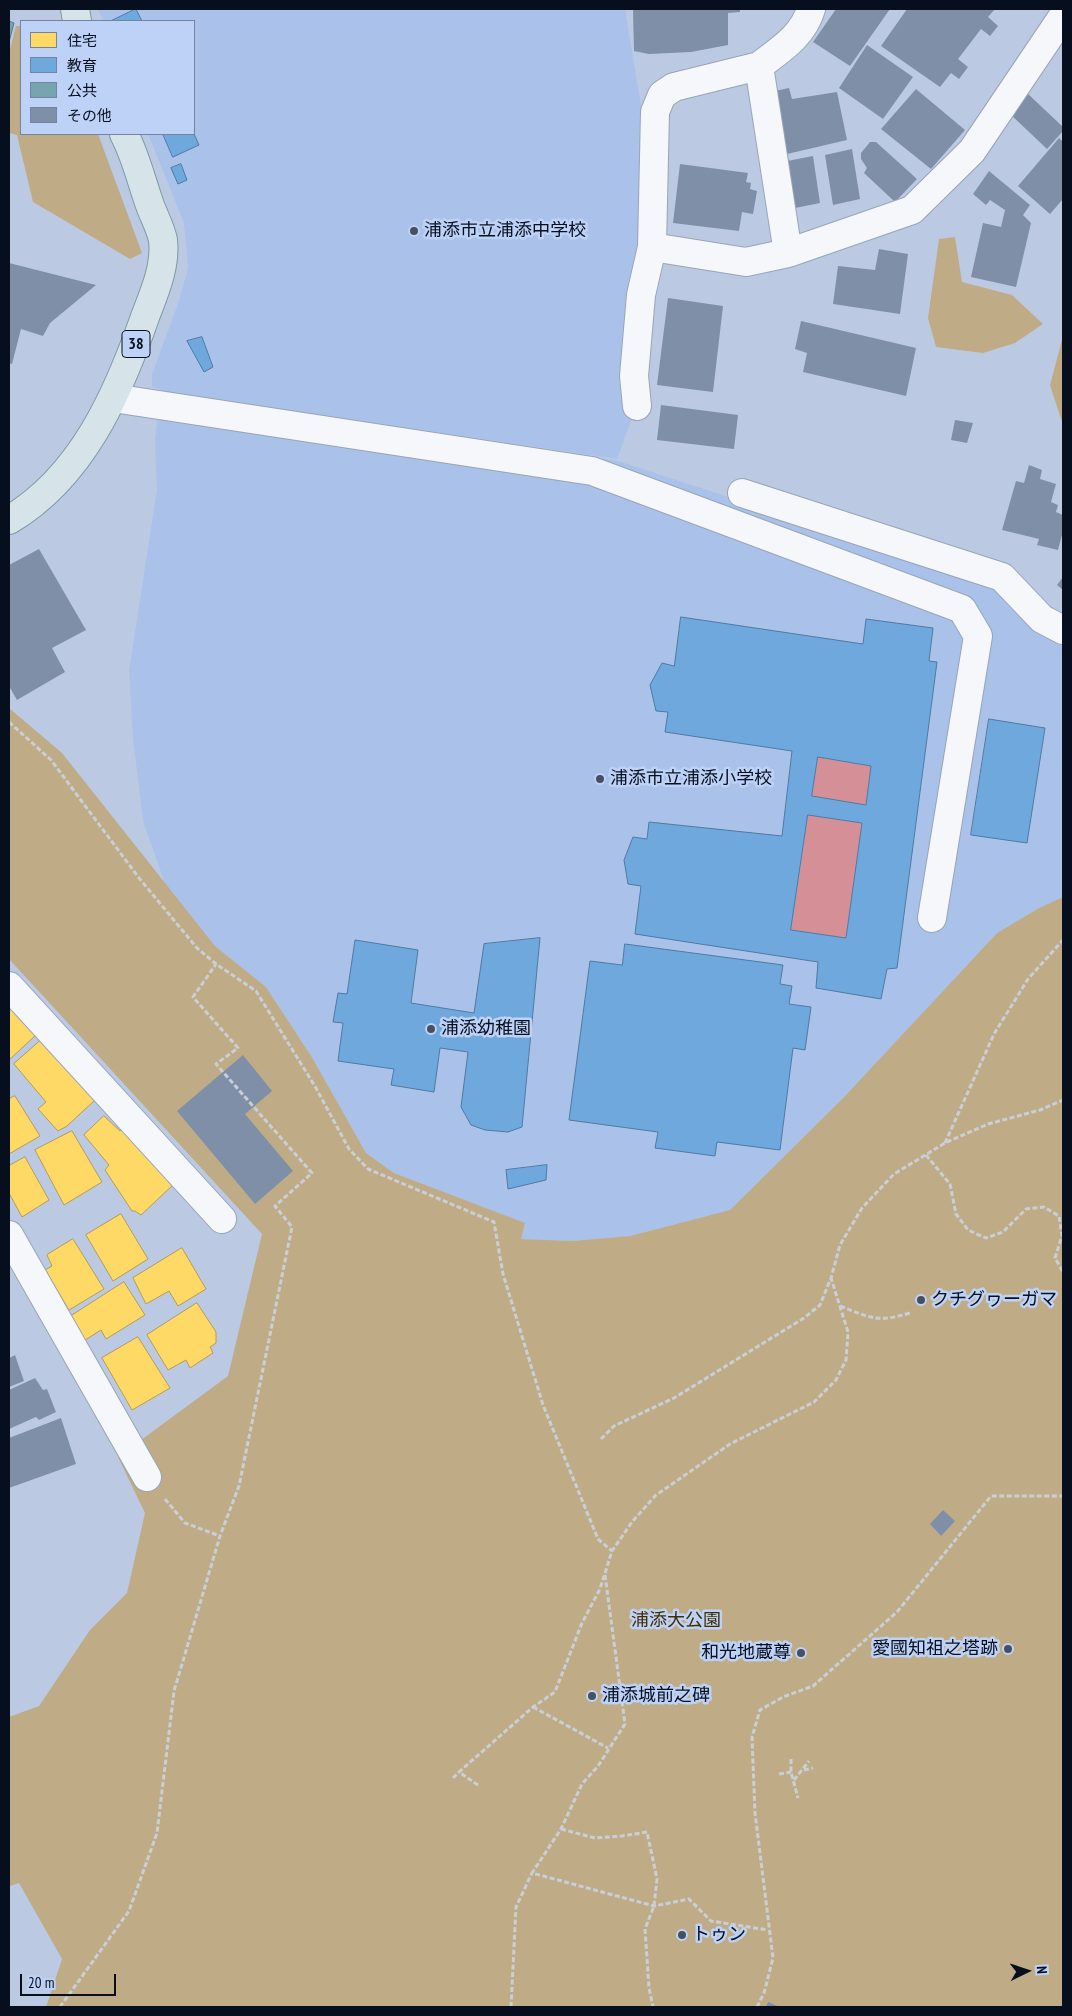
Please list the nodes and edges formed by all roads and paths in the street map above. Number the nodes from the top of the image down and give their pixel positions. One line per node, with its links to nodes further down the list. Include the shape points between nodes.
1 (811, 9): 3 (street, via 803,28 792,41)
2 (1063, 16): 6 (street, via 972,151 912,210)
3 (759, 66): 5 (street, via 674,87 662,95 655,112); 6 (street)
4 (124, 135): 7 (main road, 38, via 163,240 161,274 129,364)
5 (652, 247): 6 (street, via 746,262); 8 (street, via 640,295 634,376)
6 (788, 254)
7 (113, 398): 10 (main road, 38, via 61,479); 13 (street, via 592,472 962,609 978,636)
8 (637, 406)
9 (742, 493): 11 (street, via 1002,577 1042,620)
10 (9, 520)
11 (1063, 630)
12 (9, 722): 15 (path, via 51,760 139,878 197,948)
13 (932, 918)
14 (1063, 940): 18 (path, via 1028,979 994,1034)
15 (216, 964): 29 (path, via 193,997 238,1048 216,1064 312,1173 275,1206 292,1228 239,1486); 30 (path, via 256,991 316,1088 349,1149 368,1169 494,1222 502,1274 543,1405 598,1540)
16 (9, 986): 20 (street)
17 (1063, 1100): 18 (path, via 1040,1110 988,1124)
18 (945, 1143): 19 (path)
19 (926, 1155): 22 (path, via 950,1184 956,1214 968,1230 986,1238 1003,1232 1026,1209 1044,1206 1059,1216 1062,1236 1055,1258); 23 (path, via 894,1174 862,1208 840,1245)
20 (222, 1219)
21 (9, 1235): 27 (street)
22 (1063, 1272)
23 (831, 1278): 24 (path); 26 (path, via 820,1305 804,1318 674,1398 614,1426)
24 (840, 1306): 25 (path, via 872,1318 890,1319); 30 (path, via 848,1332 846,1360 836,1380 814,1402 730,1444 656,1495)
25 (910, 1313)
26 (601, 1439)
27 (147, 1478): 29 (path, via 185,1523)
28 (1063, 1496): 48 (path, via 990,1496 897,1612 813,1686 760,1710 752,1737 755,1814)
29 (220, 1536): 49 (path, via 174,1692 156,1833 129,1912)
30 (612, 1551): 31 (path)
31 (605, 1574): 32 (path, via 555,1692); 33 (path, via 624,1724)
32 (533, 1707): 33 (path); 38 (path)
33 (608, 1748): 45 (path, via 582,1784)
34 (791, 1759): 39 (path)
35 (809, 1761): 37 (path)
36 (813, 1768): 37 (path)
37 (803, 1770): 42 (path)
38 (459, 1772): 41 (path); 43 (path)
39 (791, 1772): 40 (path); 42 (path)
40 (779, 1774)
41 (453, 1778)
42 (793, 1780): 44 (path)
43 (478, 1785)
44 (798, 1798)
45 (560, 1829): 46 (path); 47 (path, via 595,1838 647,1832 657,1879)
46 (532, 1873): 47 (path); 50 (path, via 516,1907)
47 (654, 1906): 48 (path, via 689,1899 711,1921); 51 (path, via 645,1929)
48 (768, 1930): 52 (path, via 773,1958)
49 (60, 2007)
50 (511, 2007)
51 (653, 2007)
52 (757, 2007)

